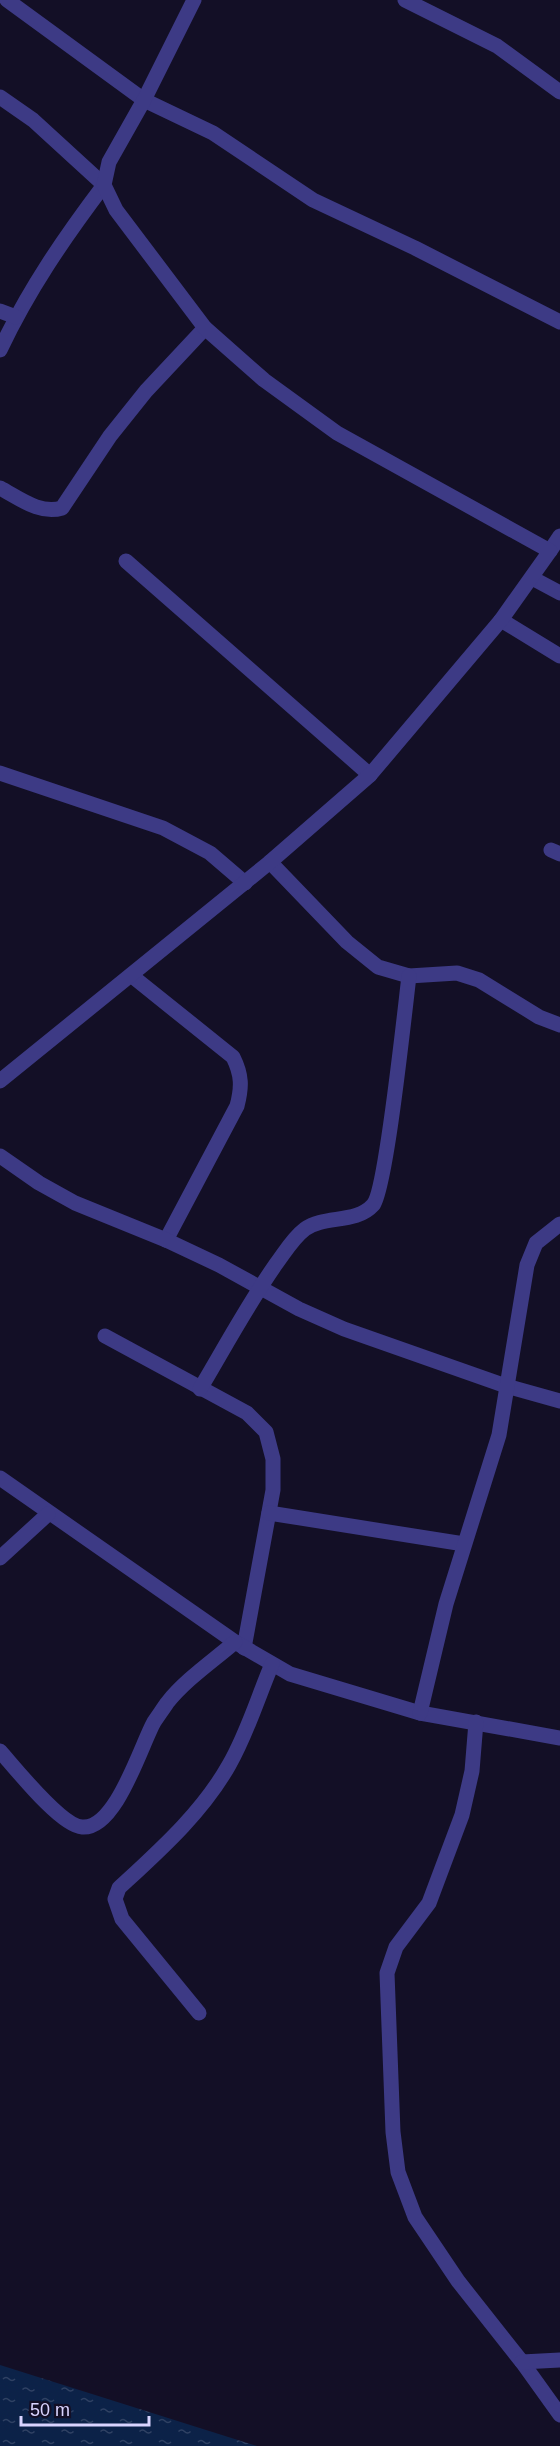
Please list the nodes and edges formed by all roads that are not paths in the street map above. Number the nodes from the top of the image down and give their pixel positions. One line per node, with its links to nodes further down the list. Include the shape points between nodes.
1 (7, 0): 6 (street)
2 (194, 0): 6 (street)
3 (405, 0): 4 (street, via 497,46)
4 (560, 92)
5 (0, 97): 7 (street, via 33,120)
6 (144, 100): 7 (street, via 109,162); 10 (street, via 213,133 313,200)
7 (104, 185): 9 (street, via 59,245); 11 (street, via 116,210)
8 (0, 311): 9 (street)
9 (16, 317): 12 (street)
10 (560, 322)
11 (205, 328): 13 (street, via 117,427 62,508 40,509); 15 (street, via 264,380 337,434)
12 (0, 350)
13 (0, 488)
14 (560, 536): 15 (street)
15 (550, 552): 17 (street)
16 (126, 561): 22 (street)
17 (532, 578): 18 (street); 19 (street)
18 (560, 593)
19 (501, 620): 20 (street); 22 (street)
20 (560, 656)
21 (0, 773): 24 (street, via 163,828 210,853)
22 (370, 775): 23 (street)
23 (270, 862): 24 (street); 26 (street, via 346,942 378,967)
24 (245, 882): 25 (street)
25 (132, 976): 29 (street); 33 (street, via 233,1057 240,1071 242,1088 237,1106)
26 (410, 976): 27 (street, via 457,973 479,980 539,1017); 34 (street, via 383,1169 374,1205 360,1214 306,1228)
27 (560, 1025)
28 (0, 1059): 29 (street)
29 (12, 1070): 30 (street)
30 (0, 1081)
31 (0, 1156): 33 (street, via 75,1203)
32 (560, 1224): 36 (street, via 536,1243 527,1265)
33 (166, 1240): 34 (street)
34 (260, 1287): 36 (street, via 344,1329); 37 (street)
35 (105, 1335): 37 (street)
36 (506, 1386): 38 (street); 42 (street, via 499,1435)
37 (200, 1389): 40 (street, via 247,1413 266,1432 273,1459)
38 (560, 1401)
39 (0, 1478): 41 (street)
40 (269, 1513): 42 (street); 44 (street)
41 (48, 1514): 43 (street); 44 (street)
42 (464, 1544): 46 (street)
43 (0, 1558)
44 (239, 1645): 45 (street); 49 (street, via 169,1701 154,1722 128,1781 96,1823 84,1828 67,1823)
45 (272, 1664): 46 (street, via 290,1674); 50 (street, via 230,1765 203,1803 119,1888 115,1899 123,1919)
46 (420, 1713): 47 (street)
47 (476, 1722): 48 (street); 52 (street, via 472,1771 462,1815 429,1903 396,1947 387,1973 393,2132 398,2172 415,2217 458,2281)
48 (560, 1738)
49 (0, 1751)
50 (199, 2013)
51 (560, 2360): 52 (street)
52 (522, 2362): 53 (street)
53 (560, 2415)

